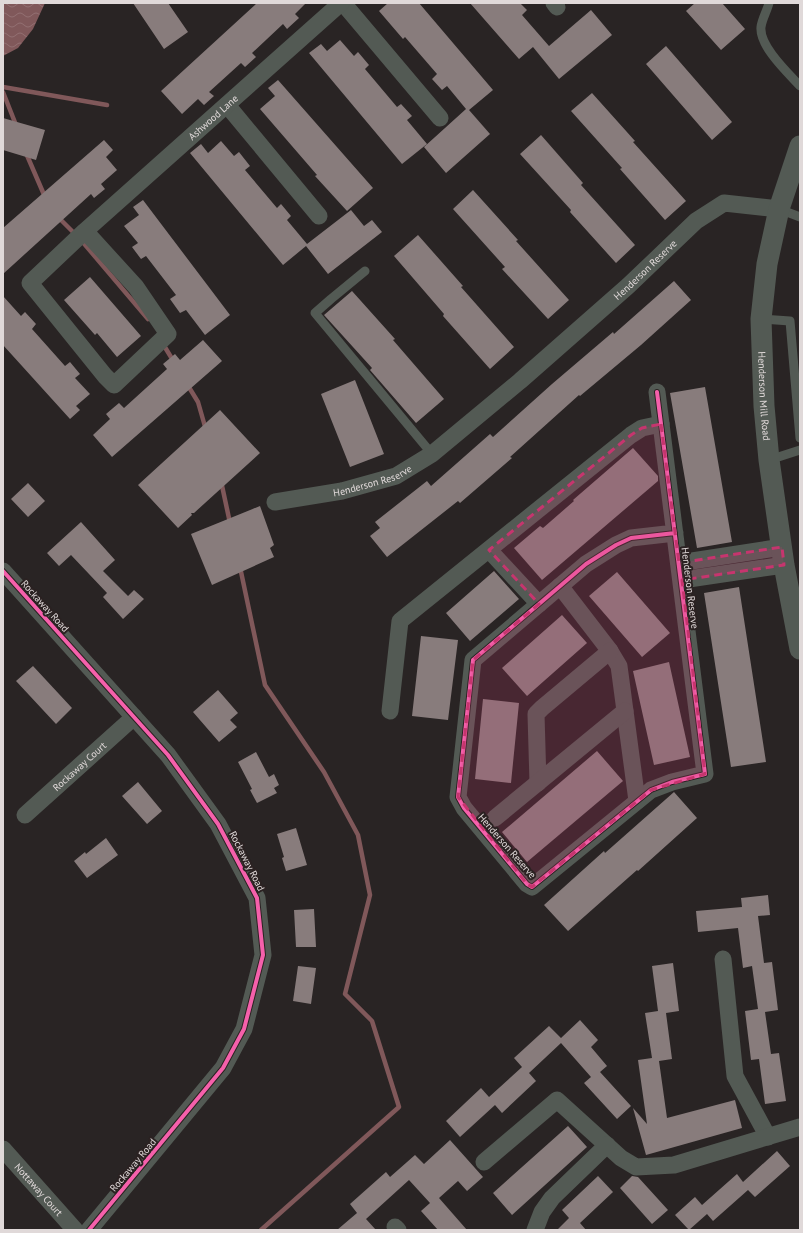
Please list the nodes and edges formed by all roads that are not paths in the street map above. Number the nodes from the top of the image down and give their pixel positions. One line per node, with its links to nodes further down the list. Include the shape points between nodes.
1 (342, 3): 4 (street, Ashwood Lane); 5 (street)
2 (769, 3): 3 (lane, via 761,27 762,38)
3 (800, 86)
4 (227, 106): 8 (street); 10 (street, Ashwood Lane)
5 (440, 118)
6 (800, 146): 7 (street, Henderson Mill Road)
7 (779, 209): 9 (lane); 12 (street, Henderson Mill Road); 17 (street, Henderson Reserve, via 724,203 696,221 624,291)
8 (319, 216)
9 (800, 217)
10 (85, 231): 10 (street, Ashwood Lane, via 30,283 114,385 168,334 136,286)
11 (365, 271): 17 (lane, via 315,313)
12 (761, 319): 15 (lane, via 790,321); 18 (street, Henderson Mill Road)
13 (658, 392): 14 (street, Henderson Reserve)
14 (661, 424): 20 (street, Henderson Reserve); 21 (street, via 642,428 631,435)
15 (800, 438)
16 (800, 450): 18 (lane)
17 (432, 454): 19 (street, Henderson Reserve, via 396,476 342,491)
18 (769, 460): 23 (street, Henderson Mill Road)
19 (275, 502)
20 (675, 533): 24 (street, Henderson Reserve); 28 (street, Henderson Reserve, via 630,538 586,564)
21 (489, 550): 29 (street); 32 (street, via 400,621)
22 (740, 554): 23 (street, Henderson Reserve); 24 (street, Henderson Reserve); 26 (street)
23 (783, 556): 26 (street, Henderson Reserve); 30 (street, Henderson Mill Road)
24 (679, 563): 27 (street, Henderson Reserve)
25 (3, 571): 34 (street, Rockaway Road)
26 (742, 571): 27 (street, Henderson Reserve)
27 (682, 580): 36 (street, Henderson Reserve, via 705,774 651,790)
28 (560, 586): 29 (street, Henderson Reserve); 31 (street)
29 (539, 604): 36 (street, Henderson Reserve, via 473,660 458,796 464,808 532,887)
30 (800, 649)
31 (610, 651): 33 (street, via 619,666); 35 (street, via 536,714)
32 (390, 711)
33 (625, 711): 35 (street, Henderson Reserve); 36 (street)
34 (134, 717): 37 (street, Rockaway Court); 46 (street, Rockaway Road, via 168,755 218,824 257,898 263,955 244,1029 223,1068)
35 (538, 783): 38 (street, Henderson Reserve)
36 (637, 801)
37 (25, 815)
38 (495, 818)
39 (724, 959): 41 (street, via 735,1076)
40 (800, 1127): 41 (street)
41 (768, 1137): 42 (street, via 666,1166 636,1167)
42 (607, 1145): 44 (street, via 557,1100); 47 (street, via 552,1198 542,1212)
43 (3, 1149): 45 (street, Nottaway Court)
44 (484, 1162)
45 (75, 1230)
46 (89, 1230)
47 (535, 1230)

